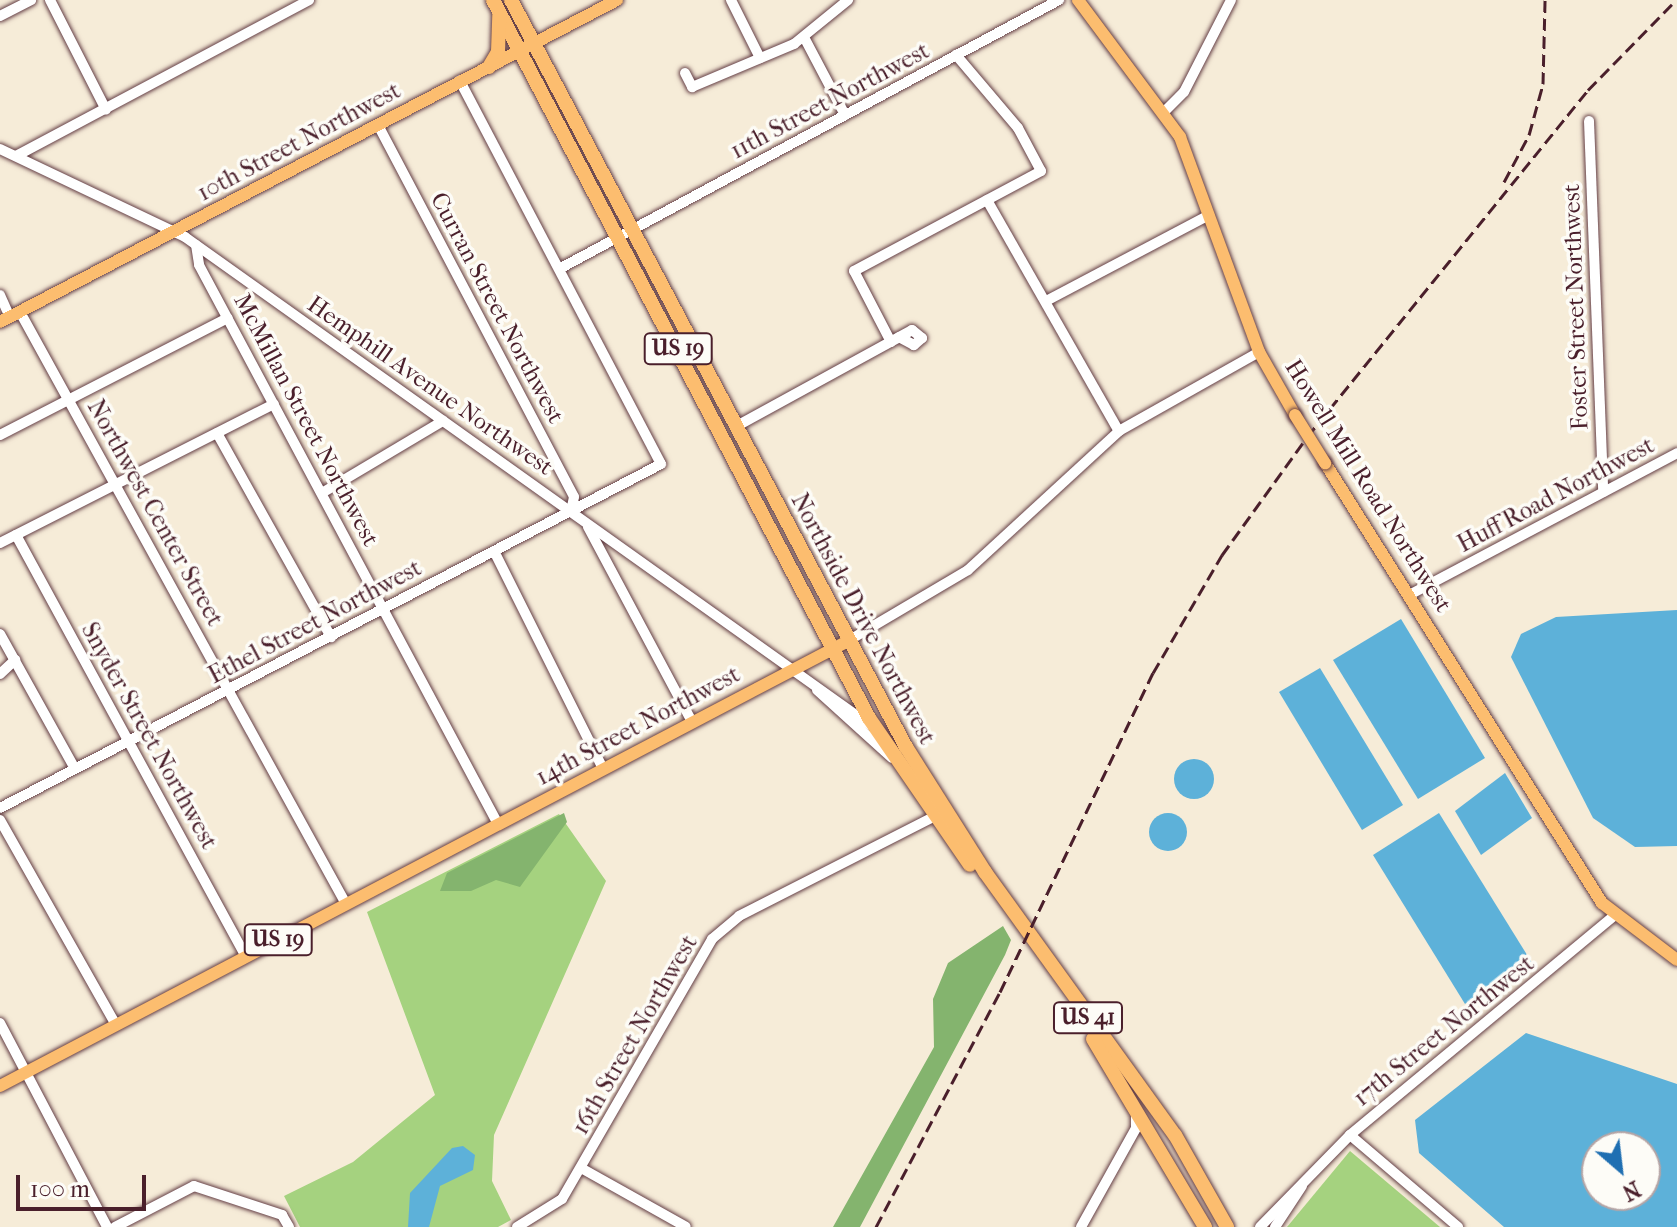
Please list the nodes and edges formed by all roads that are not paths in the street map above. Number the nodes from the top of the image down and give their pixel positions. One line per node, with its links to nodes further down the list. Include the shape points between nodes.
1 (31, 0): 12 (street)
2 (50, 0): 20 (street)
3 (309, 0): 20 (street)
4 (511, 0): 14 (highway, Northside Drive Northwest / US 19)
5 (617, 0): 14 (main road, 10th Street Northwest)
6 (731, 0): 16 (street)
7 (848, 0): 13 (street)
8 (1059, 0): 15 (street, 11th Street Northwest)
9 (1078, 0): 21 (main road, Howell Mill Road Northwest)
10 (1231, 0): 21 (street, via 1184,92)
11 (496, 5): 14 (highway, Northside Drive Northwest / US 19); 17 (highway, via 500,41)
12 (0, 16)
13 (805, 39): 16 (street); 22 (street)
14 (527, 47): 17 (main road, 10th Street Northwest); 30 (highway, Northside Drive Northwest / US 19)
15 (956, 55): 22 (street, 11th Street Northwest); 27 (street, via 1018,128 1041,171)
16 (760, 58): 18 (street, via 692,87)
17 (489, 67): 19 (main road, 10th Street Northwest)
18 (685, 73)
19 (460, 81): 24 (main road, 10th Street Northwest); 32 (street)
20 (106, 110): 26 (street)
21 (1166, 110): 28 (main road, Howell Mill Road Northwest)
22 (845, 115): 30 (street, 11th Street Northwest)
23 (1589, 121): 48 (street, Foster Street Northwest)
24 (378, 125): 29 (main road, 10th Street Northwest); 50 (street, Curran Street Northwest, via 574,497)
25 (0, 149): 26 (street, Hemphill Avenue Northwest)
26 (16, 156): 29 (street, Hemphill Avenue Northwest)
27 (987, 200): 34 (street); 42 (street, via 854,271 895,340)
28 (1209, 215): 34 (street); 37 (main road, Howell Mill Road Northwest)
29 (176, 231): 31 (street, Hemphill Avenue Northwest); 35 (main road, 10th Street Northwest)
30 (626, 234): 32 (street, 11th Street Northwest); 38 (highway, Northside Drive Northwest / US 19); 42 (highway, Northside Drive Northwest / US 19)
31 (196, 245): 36 (street, McMillan Street Northwest); 41 (street, Hemphill Avenue Northwest)
32 (559, 269): 50 (street, Ethel Street Northwest, via 661,464)
33 (0, 295): 35 (street, Northwest Center Street)
34 (1046, 301): 43 (street)
35 (10, 317): 39 (street, Northwest Center Street)
36 (228, 318): 39 (street); 40 (street, McMillan Street Northwest)
37 (1259, 352): 43 (street, 14th Street Northwest); 55 (main road, Howell Mill Road Northwest, bridge)
38 (683, 358): 42 (highway); 60 (highway, Northside Drive Northwest / US 19)
39 (68, 400): 45 (street); 47 (street, Northwest Center Street)
40 (274, 404): 44 (street); 49 (street, McMillan Street Northwest)
41 (443, 421): 49 (street); 50 (street, Hemphill Avenue Northwest)
42 (735, 427): 59 (highway, Northside Drive Northwest / US 19)
43 (1119, 431): 59 (street, 14th Street Northwest, via 968,570)
44 (217, 433): 47 (street); 58 (street)
45 (0, 435)
46 (1677, 453): 48 (street, Huff Road Northwest)
47 (116, 484): 52 (street); 64 (street, Northwest Center Street)
48 (1603, 492): 55 (street, Huff Road Northwest)
49 (322, 493): 56 (street, McMillan Street Northwest)
50 (571, 511): 51 (street, Hemphill Avenue Northwest); 54 (street, Ethel Street Northwest)
51 (587, 525): 62 (street, Hemphill Avenue Northwest); 66 (street)
52 (16, 535): 53 (street); 68 (street, Snyder Street Northwest)
53 (0, 543)
54 (494, 551): 56 (street, Ethel Street Northwest); 72 (street)
55 (1411, 594): 78 (main road, Howell Mill Road Northwest)
56 (384, 609): 58 (street, Ethel Street Northwest); 76 (street, McMillan Street Northwest)
57 (0, 634): 61 (street)
58 (331, 637): 64 (street, Ethel Street Northwest)
59 (848, 641): 60 (main road, 14th Street Northwest / US 19); 69 (highway, Northside Drive Northwest / US 41)
60 (833, 649): 62 (main road, 14th Street Northwest / US 19); 67 (highway, Northside Drive Northwest / US 41)
61 (15, 660): 63 (street); 71 (street)
62 (790, 672): 65 (street, Hemphill Avenue Northwest); 66 (main road, 14th Street Northwest / US 19)
63 (0, 674)
64 (231, 689): 68 (street, Ethel Street Northwest); 77 (street, Northwest Center Street)
65 (817, 690): 67 (street, Hemphill Avenue Northwest); 70 (street, Hemphill Avenue Northwest)
66 (692, 722): 72 (main road, 14th Street Northwest / US 19)
67 (877, 731): 69 (street, Hemphill Avenue Northwest); 70 (highway, Northside Drive Northwest / US 41)
68 (131, 741): 71 (street, Ethel Street Northwest); 79 (street, Snyder Street Northwest)
69 (906, 747): 91 (highway, Northside Drive Northwest / US 41, via 985,872 1175,1135)
70 (899, 764): 74 (highway, Northside Drive Northwest / US 41)
71 (75, 769): 73 (street, Ethel Street Northwest)
72 (603, 769): 76 (main road, 14th Street Northwest / US 19)
73 (0, 808)
74 (935, 816): 85 (highway, Northside Drive Northwest / US 41); 89 (street, 16th Street Northwest, via 739,916 712,939)
75 (0, 820): 82 (street)
76 (498, 824): 77 (main road, 14th Street Northwest / US 19)
77 (346, 904): 79 (main road, 14th Street Northwest / US 19)
78 (1613, 917): 80 (main road, Howell Mill Road Northwest); 86 (street, 17th Street Northwest)
79 (246, 956): 82 (main road, 14th Street Northwest / US 19)
80 (1677, 960)
81 (0, 1023): 83 (street)
82 (116, 1025): 83 (main road, 14th Street Northwest / US 19)
83 (25, 1073): 84 (main road, 14th Street Northwest / US 19); 92 (street)
84 (0, 1086)
85 (1132, 1097): 87 (highway, Northside Drive Northwest / US 41); 88 (street, via 1136,1128)
86 (1350, 1135): 90 (street, 17th Street Northwest); 100 (street)
87 (1156, 1136): 88 (street); 98 (highway, Northside Drive Northwest / US 41)
88 (1120, 1146): 97 (street)
89 (581, 1168): 95 (street, 16th Street Northwest, via 562,1199); 96 (street)
90 (1267, 1225): 99 (street)
91 (1229, 1226)
92 (107, 1227)
93 (115, 1227): 94 (street, via 194,1186 282,1215)
94 (289, 1227)
95 (517, 1227)
96 (686, 1227)
97 (1081, 1227)
98 (1205, 1227)
99 (1249, 1227)
100 (1458, 1227)

